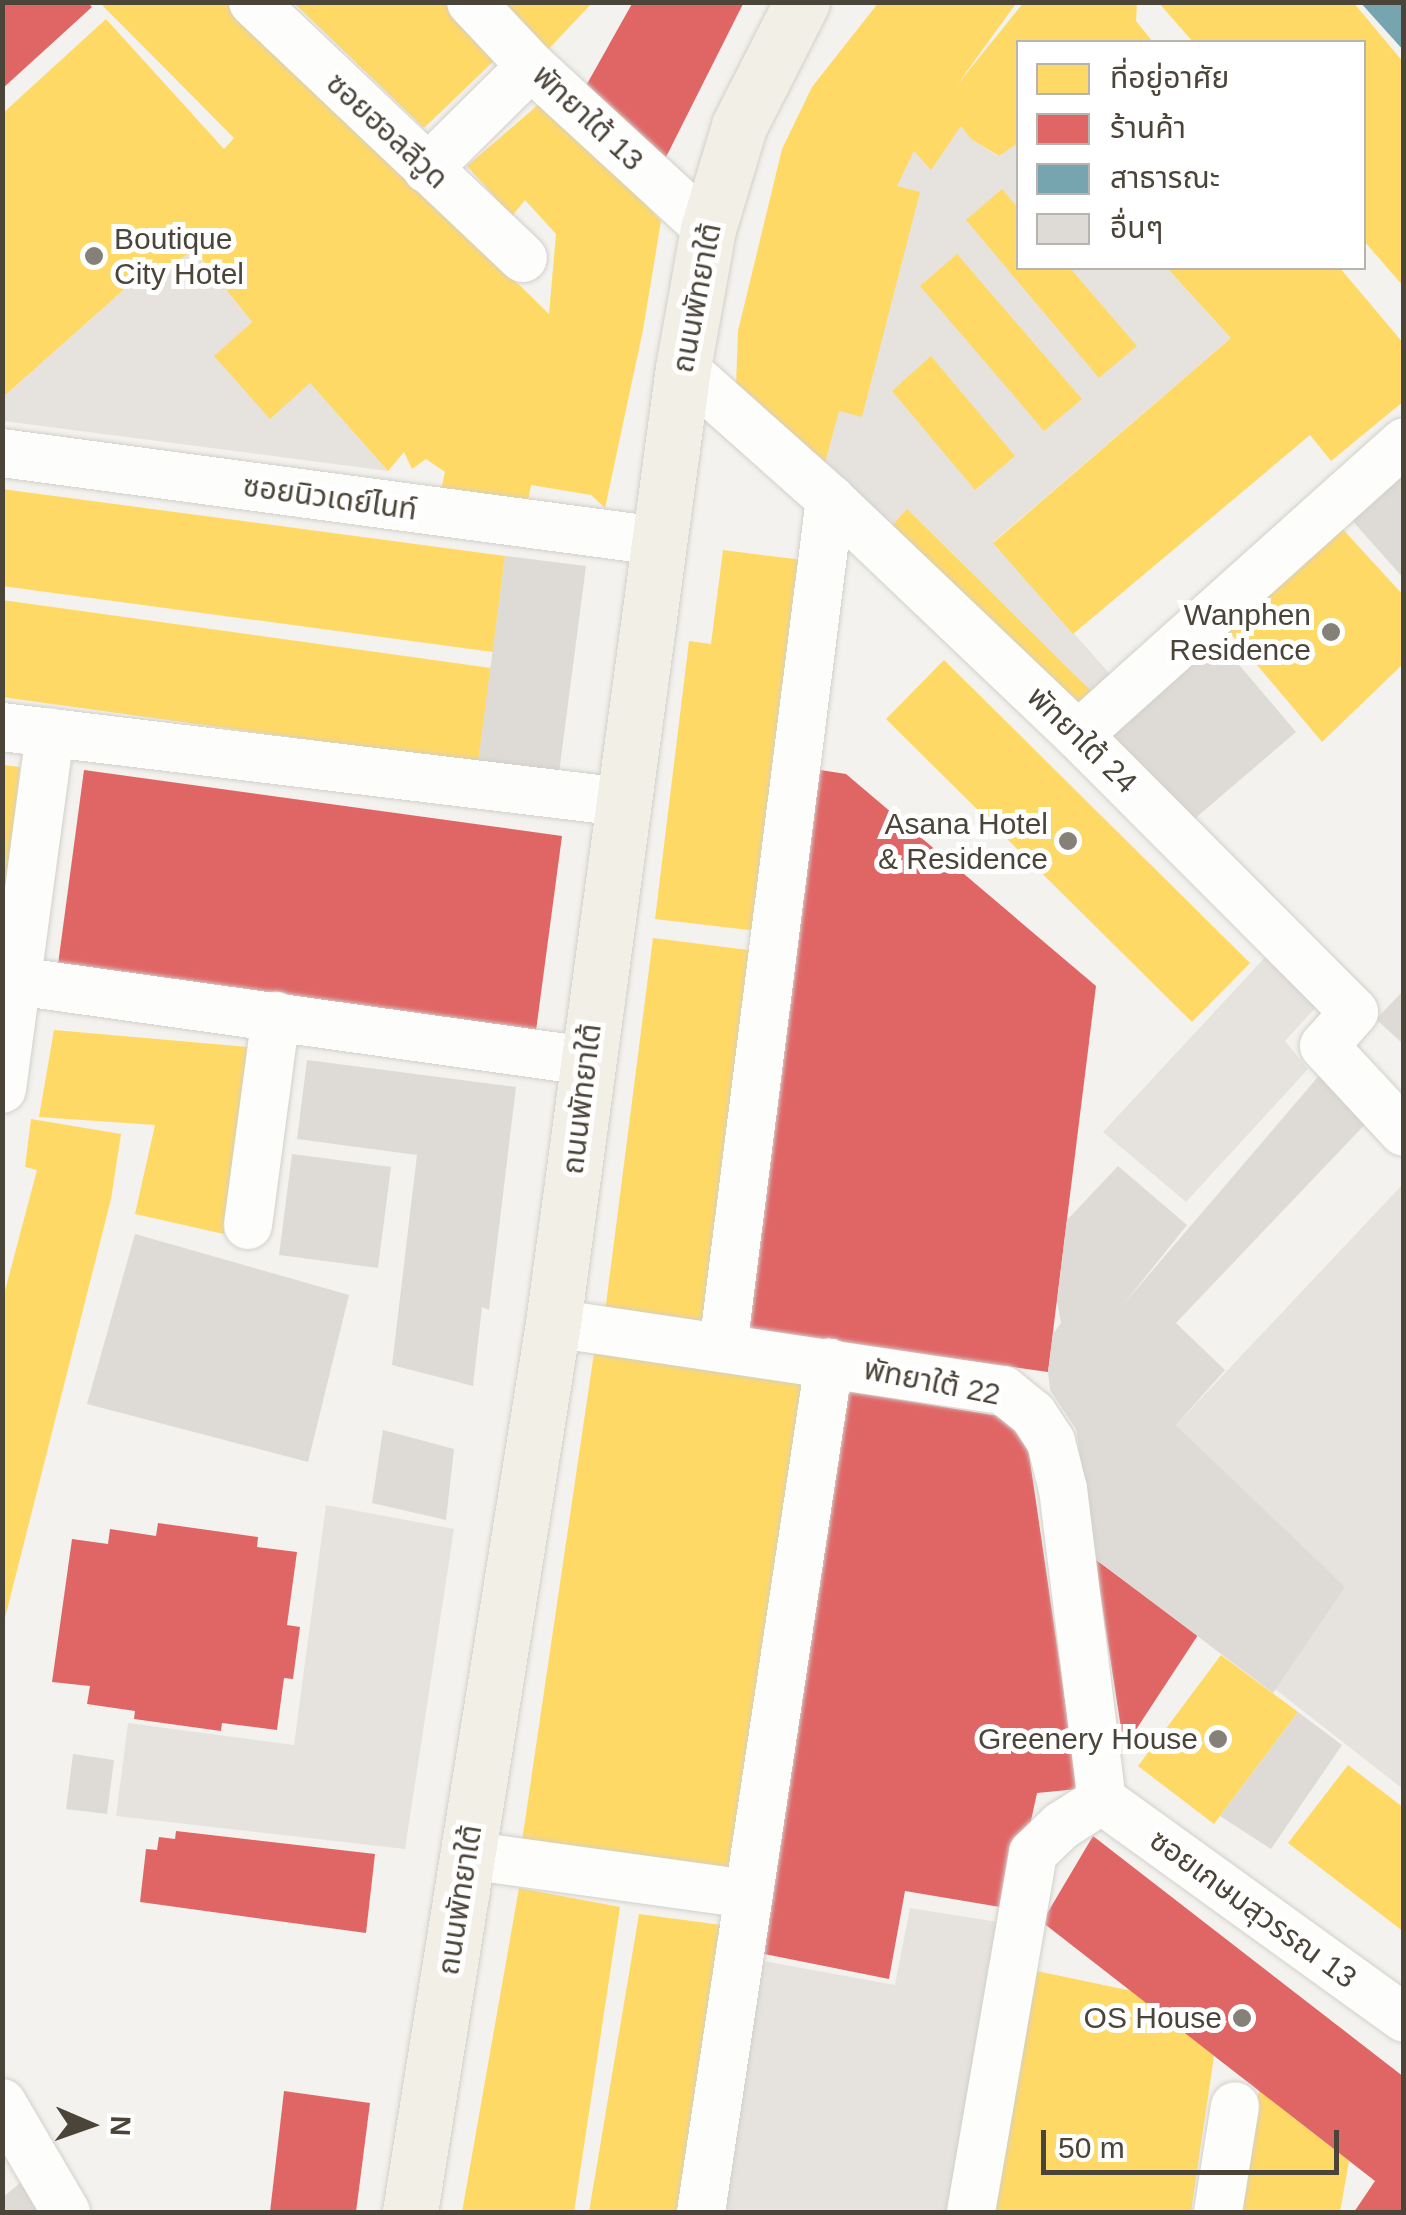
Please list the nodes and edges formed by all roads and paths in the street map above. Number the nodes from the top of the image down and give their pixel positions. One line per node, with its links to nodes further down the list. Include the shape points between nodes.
1 (252, 2): 5 (street, ซอยฮอลลีวูด)
2 (471, 2): 4 (street, พัทยาใต้ 13)
3 (788, 8): 6 (main road, ถนนพัทยาใต้)
4 (532, 66): 5 (street); 6 (street, พัทยาใต้ 13)
5 (428, 169): 7 (street, ซอยฮอลลีวูด)
6 (708, 229): 8 (main road, ถนนพัทยาใต้)
7 (523, 258)
8 (683, 368): 11 (street, พัทยาใต้ 24); 12 (main road, ถนนพัทยาใต้)
9 (1404, 442): 15 (street)
10 (2, 453): 12 (street, ซอยนิวเดย์ไนท์)
11 (830, 499): 15 (street, พัทยาใต้ 24); 24 (street)
12 (658, 541): 16 (main road, ถนนพัทยาใต้)
13 (2, 728): 14 (street)
14 (50, 732): 16 (street); 17 (street)
15 (1078, 736): 21 (street, พัทยาใต้ 24, via 1354,1012 1324,1046)
16 (622, 802): 19 (main road, ถนนพัทยาใต้)
17 (10, 979): 18 (street); 20 (street)
18 (276, 1016): 19 (street); 22 (street)
19 (587, 1061): 23 (main road, ถนนพัทยาใต้)
20 (2, 1089)
21 (1404, 1132)
22 (248, 1225)
23 (552, 1323): 24 (street, พัทยาใต้ 22); 27 (main road, ถนนพัทยาใต้)
24 (723, 1348): 25 (street, พัทยาใต้ 22)
25 (830, 1364): 26 (street, พัทยาใต้ 22, via 1003,1390 1033,1414 1051,1442 1063,1489); 28 (street)
26 (1102, 1800): 29 (street, ซอยเกษมสุวรรณ 13); 35 (street, via 1033,1853)
27 (467, 1856): 28 (street); 33 (main road, ถนนพัทยาใต้)
28 (746, 1894): 34 (street)
29 (1404, 2018)
30 (2, 2104): 32 (street)
31 (1235, 2106): 36 (street)
32 (66, 2212)
33 (410, 2212)
34 (701, 2212)
35 (972, 2212)
36 (1218, 2212)

